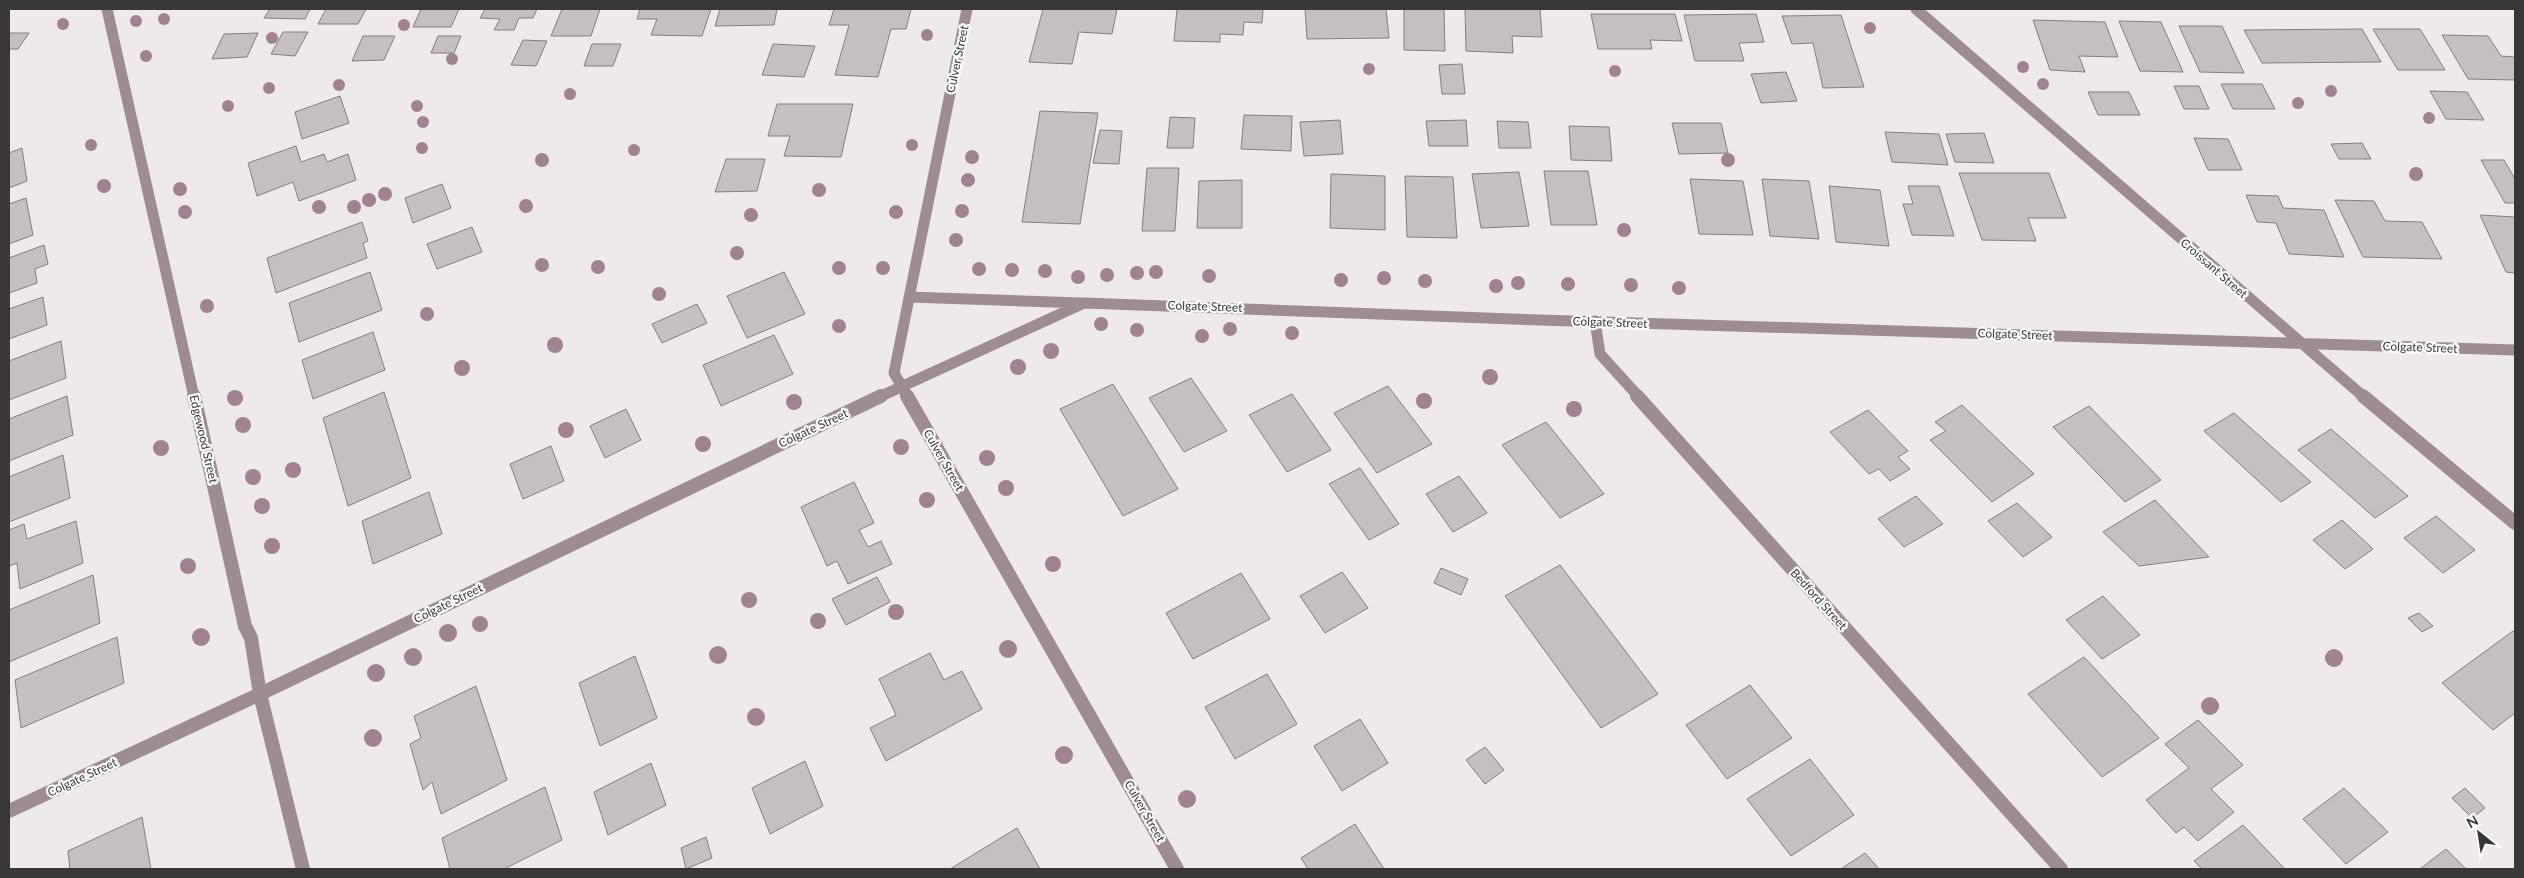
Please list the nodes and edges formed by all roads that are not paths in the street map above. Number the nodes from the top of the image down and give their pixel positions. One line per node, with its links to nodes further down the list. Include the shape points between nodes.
1 (107, 9): 11 (street, Edgewood Street, via 245,626 251,638)
2 (967, 9): 4 (street, Culver Street)
3 (1916, 9): 7 (street, Croissant Street)
4 (908, 297): 5 (street); 9 (street, Culver Street, via 894,372)
5 (1084, 303): 6 (street, Colgate Street); 9 (street, Colgate Street)
6 (1595, 321): 7 (street, Colgate Street); 15 (street, Bedford Street, via 1600,354)
7 (2301, 344): 8 (street, Colgate Street); 10 (street, Croissant Street)
8 (2515, 350)
9 (902, 386): 11 (street, Colgate Street); 14 (street, Culver Street)
10 (2515, 523)
11 (260, 694): 12 (street, Colgate Street); 13 (street, Edgewood Street)
12 (9, 811)
13 (303, 869)
14 (1178, 869)
15 (2061, 869)

